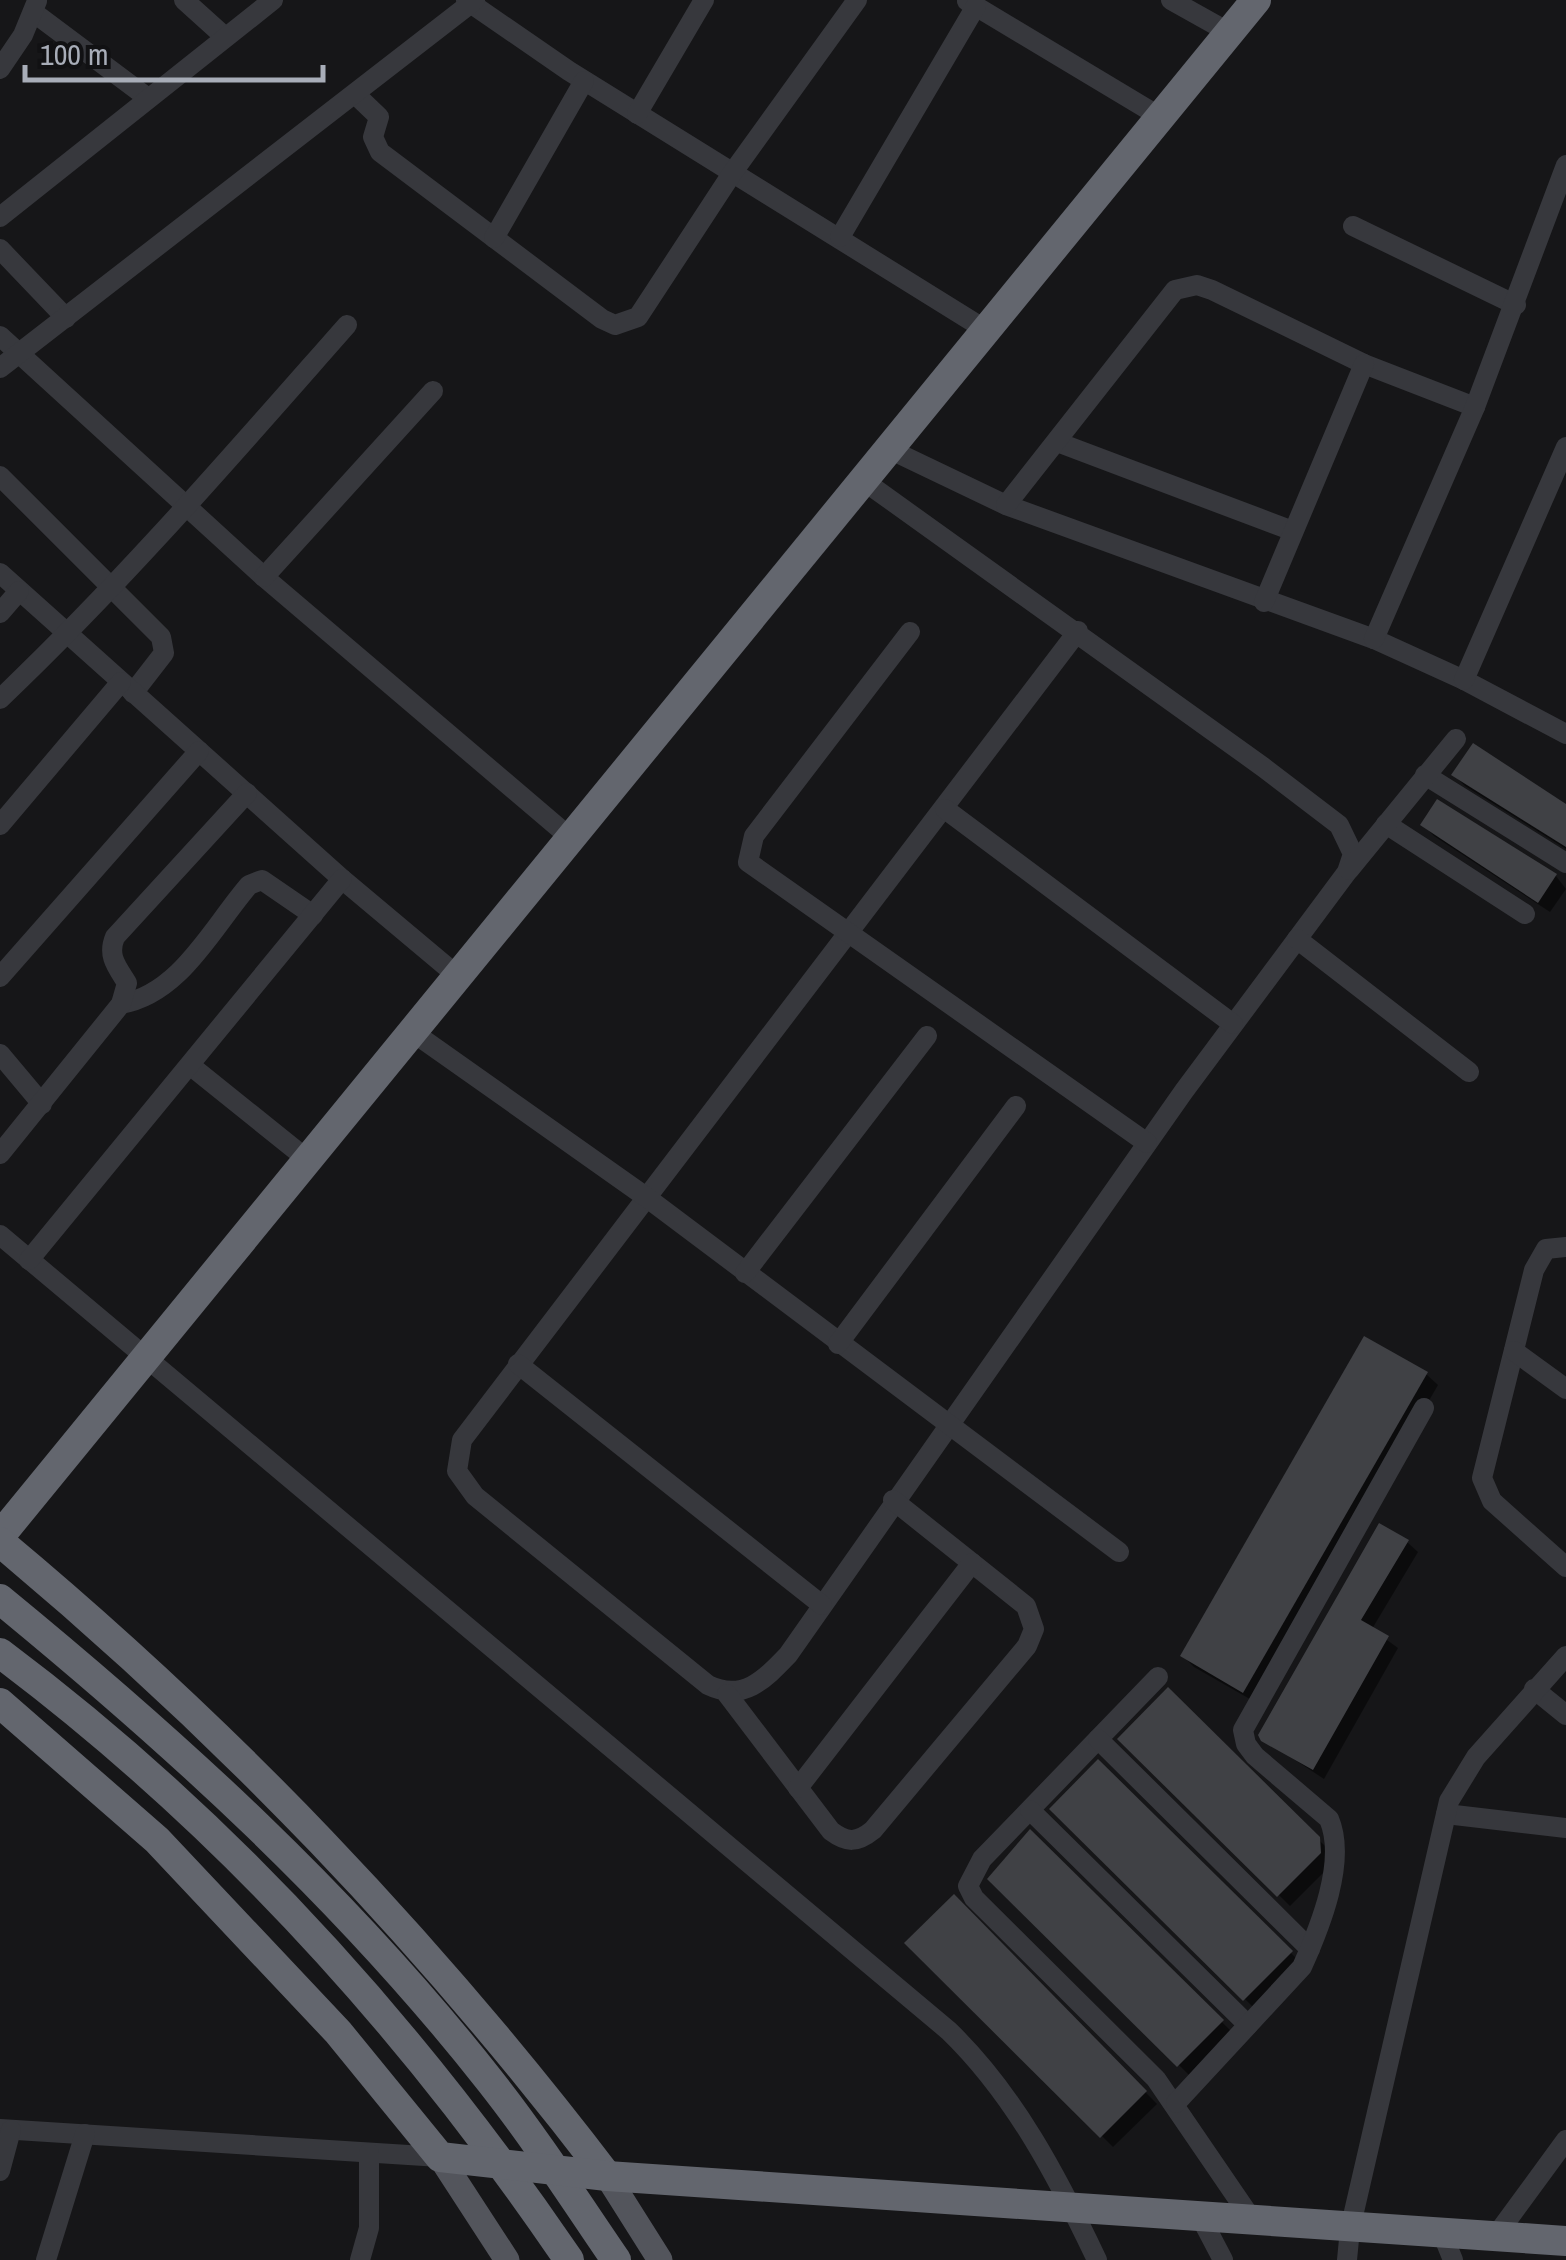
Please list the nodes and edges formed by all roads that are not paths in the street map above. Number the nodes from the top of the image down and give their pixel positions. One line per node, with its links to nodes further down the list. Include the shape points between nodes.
1 (184, 0): 11 (street)
2 (273, 0): 11 (street)
3 (704, 0): 16 (street)
4 (857, 0): 19 (street)
5 (1171, 0): 10 (street)
6 (1256, 0): 10 (highway)
7 (470, 1): 13 (street); 14 (street)
8 (971, 3): 17 (street); 22 (street)
9 (35, 6): 12 (street); 15 (street)
10 (1230, 32): 17 (highway)
11 (226, 37): 15 (street)
12 (0, 69)
13 (584, 81): 16 (street); 23 (street)
14 (355, 94): 23 (street, via 379,118 373,137 380,152); 26 (street)
15 (148, 98): 20 (street)
16 (637, 114): 19 (street)
17 (1162, 118): 28 (highway)
18 (1566, 165): 25 (street)
19 (733, 172): 22 (street); 23 (street, via 638,317 626,324 602,320)
20 (0, 217)
21 (1353, 226): 25 (street)
22 (840, 236): 28 (street)
23 (494, 238)
24 (0, 249): 26 (street)
25 (1516, 305): 34 (street)
26 (66, 318): 30 (street)
27 (347, 325): 41 (street)
28 (986, 330): 37 (highway)
29 (0, 336): 30 (street)
30 (18, 354): 32 (street); 41 (street)
31 (1364, 364): 34 (street); 35 (street, via 1212,290 1184,285); 42 (street)
32 (0, 368)
33 (433, 391): 44 (street)
34 (1475, 407): 52 (street)
35 (1057, 442): 40 (street); 42 (street)
36 (1566, 447): 53 (street)
37 (889, 449): 39 (highway); 40 (street)
38 (0, 476): 45 (street)
39 (864, 481): 49 (street); 64 (highway)
40 (1006, 505): 47 (street)
41 (186, 507): 44 (street); 45 (street)
42 (1293, 531): 47 (street)
43 (0, 573): 46 (street)
44 (264, 577): 64 (street)
45 (111, 586): 51 (street); 54 (street, via 165,644 160,660)
46 (19, 591): 48 (street); 51 (street)
47 (1264, 602): 52 (street)
48 (0, 613)
49 (1078, 631): 61 (street); 66 (street, via 1339,826 1353,854)
50 (910, 632): 70 (street, via 748,850 756,871)
51 (66, 636): 54 (street); 55 (street)
52 (1374, 639): 53 (street)
53 (1464, 680): 56 (street)
54 (127, 687): 58 (street); 63 (street)
55 (0, 699)
56 (1566, 734)
57 (1456, 738): 59 (street)
58 (199, 751): 60 (street); 72 (street)
59 (1425, 775): 62 (street); 65 (street)
60 (247, 792): 67 (street); 74 (street, via 115,937 110,948 127,983)
61 (945, 809): 70 (street); 75 (street)
62 (1386, 824): 66 (street); 69 (street)
63 (0, 825)
64 (573, 840): 73 (highway)
65 (1566, 863)
66 (1347, 872): 71 (street)
67 (342, 879): 68 (street); 73 (street)
68 (313, 914): 74 (street, via 276,885 249,885 168,984); 79 (street)
69 (1525, 914)
70 (852, 933): 83 (street); 86 (street)
71 (1297, 939): 75 (street); 80 (street)
72 (0, 977)
73 (460, 978): 76 (highway)
74 (120, 1004): 81 (street)
75 (1234, 1024): 83 (street)
76 (414, 1033): 85 (highway); 86 (street)
77 (927, 1036): 90 (street)
78 (0, 1054): 81 (street)
79 (191, 1066): 85 (street); 89 (street)
80 (1469, 1072)
81 (42, 1104): 84 (street)
82 (1016, 1106): 91 (street)
83 (1146, 1143): 97 (street)
84 (0, 1154)
85 (308, 1160): 93 (highway)
86 (646, 1197): 90 (street); 94 (street)
87 (0, 1235): 89 (street)
88 (1566, 1247): 92 (street, via 1546,1248 1540,1256)
89 (29, 1260): 93 (street)
90 (745, 1273): 91 (street)
91 (838, 1344): 97 (street)
92 (1514, 1351): 95 (street); 102 (street, via 1483,1465 1484,1490)
93 (143, 1356): 99 (highway); 127 (street, via 949,2032 997,2082)
94 (518, 1364): 104 (street); 109 (street, via 462,1440 457,1470 475,1496 708,1686)
95 (1566, 1389)
96 (1424, 1408): 117 (street, via 1244,1730 1255,1756 1329,1819 1335,1834 1334,1866)
97 (945, 1426): 98 (street); 100 (street)
98 (893, 1500): 101 (street); 104 (street)
99 (0, 1539): 126 (highway, via 212,1728 388,1908)
100 (1119, 1552)
101 (972, 1563): 113 (street); 113 (street, via 1033,1617 1027,1646 860,1840 844,1841 831,1831)
102 (1566, 1567)
103 (0, 1599): 138 (highway, via 187,1756 290,1856 430,2009 520,2122)
104 (822, 1606): 109 (street, via 768,1676)
105 (0, 1653): 137 (highway, via 128,1756 329,1954 471,2124)
106 (1566, 1656): 108 (street)
107 (1158, 1677): 112 (street)
108 (1534, 1689): 111 (street); 115 (street, via 1458,1781)
109 (727, 1694): 113 (street)
110 (0, 1703): 124 (highway, via 170,1854 338,2032)
111 (1566, 1714)
112 (1098, 1739): 114 (street); 117 (street)
113 (798, 1788)
114 (1030, 1810): 118 (street); 119 (street, via 971,1872 974,1898)
115 (1446, 1814): 116 (street); 130 (street)
116 (1566, 1828)
117 (1310, 1948): 118 (street, via 1302,1967)
118 (1248, 2024): 119 (street)
119 (1176, 2102): 129 (street)
120 (6, 2129): 121 (street); 125 (street)
121 (85, 2134): 123 (street); 135 (street)
122 (1566, 2140): 131 (street)
123 (370, 2153): 124 (street); 136 (street, via 370,2228)
124 (440, 2158): 126 (highway); 134 (main road)
125 (0, 2171)
126 (606, 2176): 127 (highway); 139 (main road)
127 (1072, 2208): 128 (highway); 140 (street)
128 (1201, 2218): 129 (highway); 141 (street)
129 (1253, 2221): 130 (highway)
130 (1350, 2229): 133 (highway); 142 (street)
131 (1495, 2238): 132 (highway); 133 (highway)
132 (1565, 2244)
133 (1448, 2247)
134 (504, 2259)
135 (46, 2260)
136 (360, 2260)
137 (568, 2260)
138 (616, 2260)
139 (660, 2260)
140 (1098, 2260)
141 (1223, 2260)
142 (1347, 2260)

